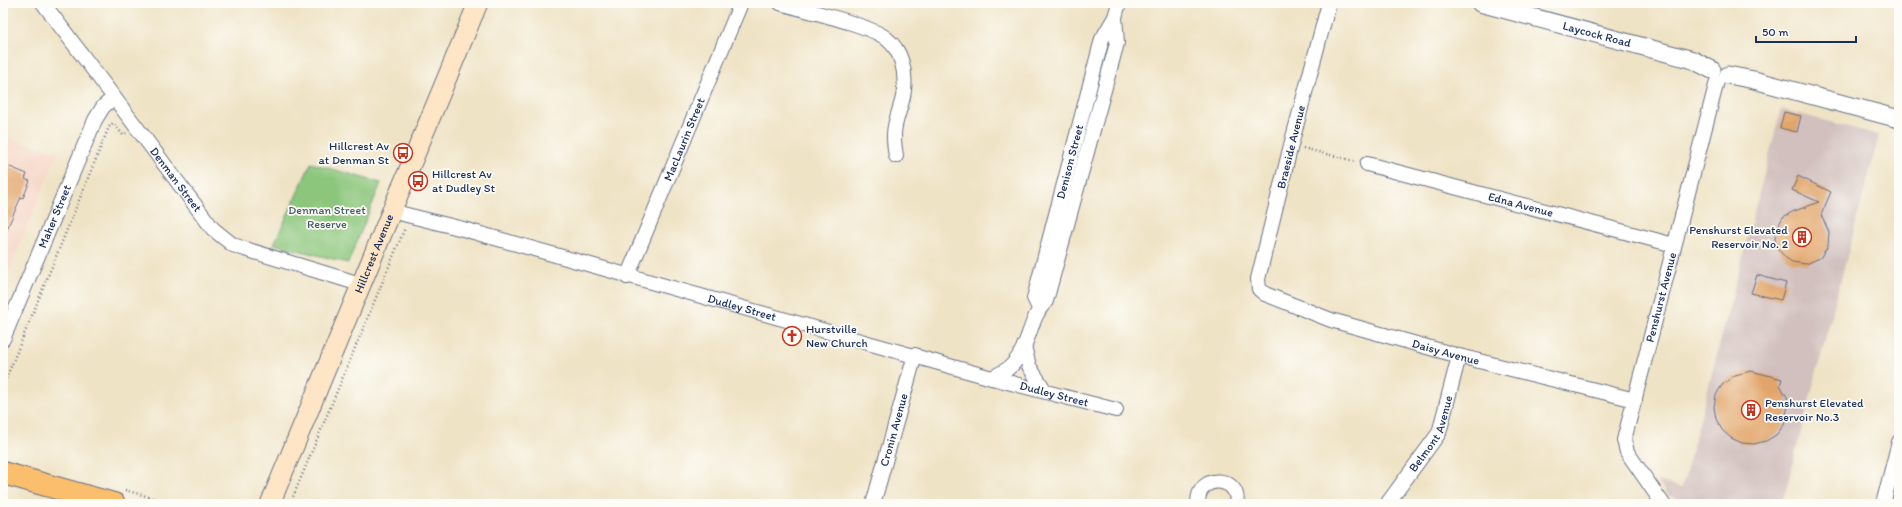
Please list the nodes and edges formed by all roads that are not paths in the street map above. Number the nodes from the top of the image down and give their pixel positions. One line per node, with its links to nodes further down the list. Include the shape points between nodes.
1 (43, 3): 9 (street, Denman Street)
2 (478, 3): 13 (main road, Hillcrest Avenue)
3 (741, 3): 15 (street, MacLaurin Street)
4 (780, 3): 11 (street, via 871,30 892,44 902,62 905,80 894,131)
5 (1119, 3): 19 (street, Denison Street, via 1115,17 1117,43 1046,301 1038,308)
6 (1329, 3): 17 (street, Braeside Avenue, via 1257,283)
7 (1480, 3): 8 (street, Laycock Road, via 1692,60)
8 (1719, 75): 10 (street, Laycock Road, via 1754,80); 14 (street, Penshurst Avenue)
9 (112, 98): 16 (street, Denman Street, via 204,219 223,238 245,250); 18 (street, Maher Street, via 102,107 95,120)
10 (1899, 119)
11 (896, 156)
12 (1367, 164): 14 (street, Edna Avenue)
13 (391, 211): 15 (street, Dudley Street); 16 (main road, Hillcrest Avenue)
14 (1674, 245): 24 (street, Penshurst Avenue)
15 (628, 277): 20 (street, Dudley Street)
16 (360, 284): 29 (main road, Hillcrest Avenue)
17 (1262, 292): 21 (street, Daisy Avenue, via 1331,320)
18 (3, 339)
19 (1024, 346): 22 (street, Denison Street, via 1013,364); 23 (street, via 1029,366)
20 (915, 355): 22 (street, Dudley Street); 30 (street, Cronin Avenue)
21 (1459, 356): 24 (street, Daisy Avenue); 33 (street, Belmont Avenue, via 1439,433)
22 (992, 378): 23 (street, Dudley Street)
23 (1045, 391): 25 (street, Dudley Street)
24 (1635, 400): 34 (street, Penshurst Avenue, via 1625,434 1625,446)
25 (1116, 410)
26 (1899, 442): 35 (street)
27 (3, 473): 28 (highway)
28 (114, 504)
29 (270, 504)
30 (873, 504)
31 (1198, 504): 32 (street, via 1203,487 1215,481 1233,489)
32 (1236, 504)
33 (1387, 504)
34 (1663, 504)
35 (1883, 504)

